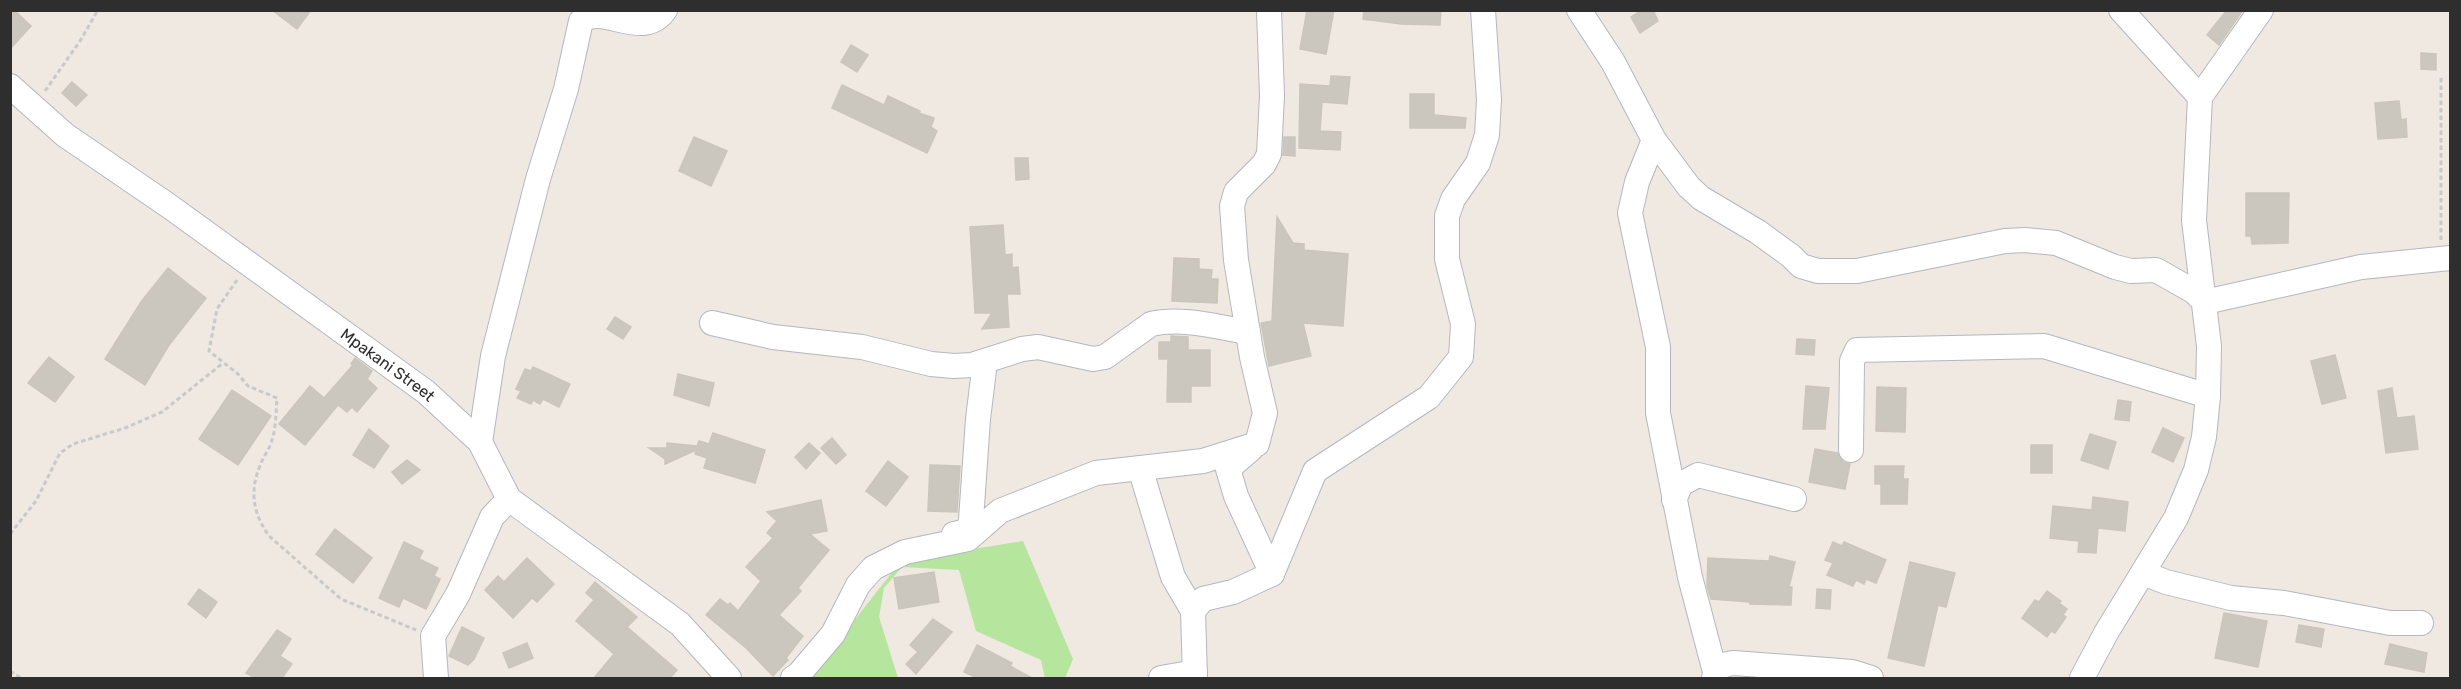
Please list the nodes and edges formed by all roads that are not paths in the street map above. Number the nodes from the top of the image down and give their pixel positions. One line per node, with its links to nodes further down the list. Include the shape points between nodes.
1 (665, 10): 16 (street, via 648,23 594,16 581,21 566,89 506,299)
2 (1269, 10): 13 (street, via 1269,154 1236,192 1233,206 1236,260)
3 (1483, 10): 25 (street, via 1489,100 1487,135 1478,163 1453,199 1447,216 1447,260 1463,324 1461,357 1429,397 1315,471)
4 (1579, 10): 9 (street, via 1613,62)
5 (2121, 10): 8 (street)
6 (2261, 10): 8 (street)
7 (10, 86): 16 (street, Mpakani Street, via 64,135 207,232 426,392)
8 (2200, 97): 11 (street, via 2194,220)
9 (1654, 140): 11 (street, via 1701,198 1758,232 1801,266 1818,271 1857,272 2025,240 2056,243 2115,267 2156,270); 22 (street, via 1637,182 1630,213 1658,347 1658,413)
10 (2446, 259): 11 (street, via 2361,267)
11 (2205, 302): 15 (street)
12 (712, 323): 14 (street, via 773,337 862,348 930,364)
13 (1248, 332): 14 (street, via 1160,322 1151,324 1105,357 1093,359 1038,347); 17 (street, via 1265,413)
14 (985, 362): 23 (street, via 968,531 900,544)
15 (2208, 396): 18 (street, via 2044,346 1857,350 1852,361); 24 (street, via 2196,470 2176,518)
16 (480, 442): 20 (street, Mpakani Street)
17 (1257, 444): 19 (street, via 1203,461); 25 (street, via 1228,469 1236,496)
18 (1851, 450)
19 (1140, 468): 26 (street, via 1173,577); 32 (street, via 1096,473 1000,511 968,539 905,552 873,568 858,585 833,634)
20 (509, 499): 30 (street, via 492,517 458,594 432,636); 31 (street, Mpakani Street, via 680,624)
21 (1794, 499): 22 (street, via 1698,475 1681,484)
22 (1674, 500): 29 (street)
23 (863, 568)
24 (2143, 573): 27 (street, via 2230,598 2284,603 2390,623); 35 (street)
25 (1272, 574): 26 (street, via 1233,592 1203,599)
26 (1193, 610): 28 (street)
27 (2421, 623)
28 (1195, 675): 33 (street)
29 (1714, 675): 34 (street, via 1728,664 1740,663 1852,672)
30 (436, 678)
31 (729, 678)
32 (793, 678)
33 (1161, 678)
34 (1871, 678)
35 (2082, 678)

